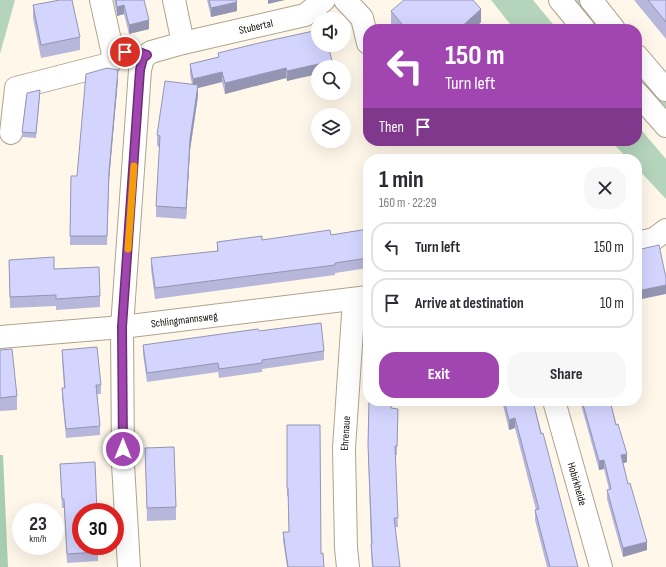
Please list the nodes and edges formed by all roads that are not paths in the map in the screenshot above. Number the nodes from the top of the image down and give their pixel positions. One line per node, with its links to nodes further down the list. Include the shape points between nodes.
1 (101, 0): 11 (street)
2 (174, 0): 10 (street)
3 (324, 0): 10 (street, Stubertal, via 305,15)
4 (344, 0): 7 (street, via 362,18)
5 (560, 0): 8 (street)
6 (591, 0): 9 (street)
7 (363, 24)
8 (580, 24)
9 (610, 24)
10 (183, 43): 12 (street, Stubertal)
11 (113, 54): 12 (street, via 136,51); 14 (street); 18 (street, via 109,64 16,88)
12 (147, 55): 22 (street, via 143,58 140,70)
13 (642, 62): 15 (street)
14 (35, 68)
15 (666, 90)
16 (642, 99): 17 (street)
17 (666, 126)
18 (11, 133)
19 (666, 230): 20 (street, via 654,240)
20 (642, 242)
21 (361, 298): 22 (street, Schlingmannsweg); 26 (street, Ehrenaue, via 344,448)
22 (122, 327): 23 (street, Schlingmannsweg); 25 (street, via 123,464)
23 (0, 337)
24 (555, 406): 27 (street, Hobirkheide)
25 (129, 567)
26 (348, 567)
27 (601, 567)

